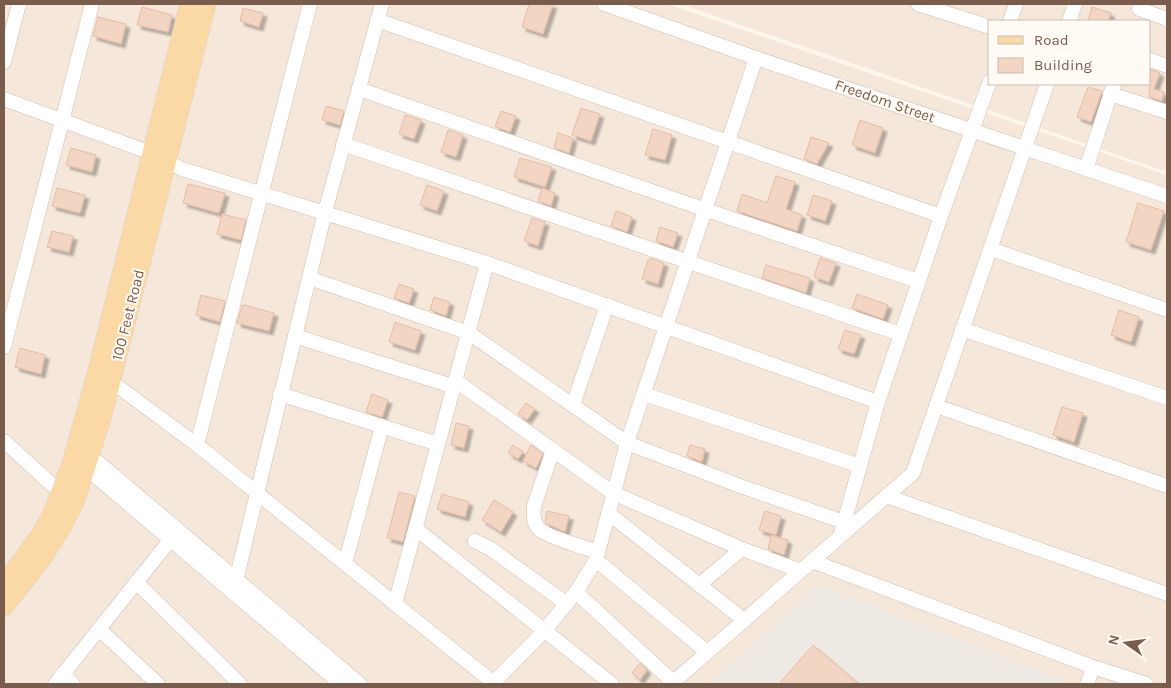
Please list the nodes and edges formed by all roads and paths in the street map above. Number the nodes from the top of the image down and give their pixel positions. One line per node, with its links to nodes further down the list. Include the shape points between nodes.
1 (19, 4): 20 (street)
2 (92, 4): 28 (street)
3 (188, 4): 33 (main road, 100 Feet Road)
4 (207, 4): 34 (main road, 100 Feet Road)
5 (310, 4): 36 (street)
6 (382, 4): 14 (street)
7 (604, 4): 11 (street, Freedom Street)
8 (918, 4): 17 (street)
9 (1016, 4): 15 (street)
10 (1075, 4): 16 (street)
11 (640, 10): 18 (street, Freedom Street)
12 (1138, 12): 13 (street)
13 (1167, 19)
14 (378, 20): 24 (street); 30 (street)
15 (1010, 20)
16 (1069, 20)
17 (988, 27)
18 (756, 58): 29 (street, Freedom Street); 30 (street)
19 (1151, 60): 21 (street)
20 (4, 62)
21 (1167, 66)
22 (989, 85): 29 (street)
23 (1048, 85): 32 (street)
24 (359, 89): 31 (street); 38 (street)
25 (1112, 89): 27 (street); 35 (street)
26 (4, 99): 28 (street)
27 (1167, 112)
28 (62, 120): 33 (street); 53 (street)
29 (972, 131): 32 (street, Freedom Street); 40 (street)
30 (728, 141): 38 (street); 40 (street)
31 (343, 144): 39 (street); 42 (street)
32 (1025, 149): 35 (street, Freedom Street); 41 (street)
33 (151, 153): 34 (street); 68 (main road, 100 Feet Road, via 97,371)
34 (167, 162): 36 (street); 54 (main road, 100 Feet Road)
35 (1086, 168): 37 (street, Freedom Street)
36 (262, 193): 39 (street); 66 (street)
37 (1167, 196)
38 (706, 210): 42 (street); 45 (street)
39 (325, 212): 43 (street); 44 (street)
40 (941, 216): 45 (street)
41 (991, 249): 47 (street); 49 (street)
42 (687, 260): 48 (street); 51 (street)
43 (487, 263): 46 (street); 50 (street)
44 (309, 278): 50 (street); 52 (street)
45 (918, 281): 51 (street)
46 (607, 305): 48 (street); 60 (street)
47 (1167, 310)
48 (666, 327): 57 (street); 59 (street)
49 (962, 330): 58 (street); 61 (street)
50 (468, 333): 55 (street); 60 (street)
51 (900, 334): 59 (street)
52 (294, 336): 55 (street); 56 (street)
53 (4, 347)
54 (112, 382): 66 (street); 68 (main road, 100 Feet Road, via 102,418)
55 (455, 384): 65 (street); 67 (street)
56 (280, 394): 62 (street); 72 (street)
57 (644, 394): 64 (street); 69 (street)
58 (1167, 398)
59 (878, 402): 69 (street)
60 (573, 406): 64 (street)
61 (936, 406): 70 (street); 74 (street, via 913,473)
62 (382, 426): 65 (street); 84 (street)
63 (4, 441): 71 (street)
64 (627, 443): 73 (street); 76 (street)
65 (438, 444): 77 (street)
66 (197, 445): 72 (street)
67 (553, 450): 73 (street); 82 (street, via 534,506 536,524 544,533)
68 (80, 459): 71 (main road, 100 Feet Road); 78 (street); 94 (main road, 100 Feet Road, via 74,502 61,529)
69 (860, 466): 76 (street)
70 (1167, 486)
71 (61, 493): 87 (main road, 100 Feet Road, via 40,535)
72 (256, 493): 84 (street); 89 (street)
73 (613, 493): 75 (street); 81 (street)
74 (886, 496): 79 (street); 91 (street)
75 (608, 513): 82 (street); 88 (street)
76 (844, 522): 79 (street)
77 (416, 529): 92 (street); 97 (street)
78 (174, 535): 86 (street); 89 (street)
79 (840, 536): 83 (street)
80 (475, 541): 93 (street, via 491,549)
81 (742, 549): 85 (street); 88 (street)
82 (597, 556): 90 (street); 98 (street)
83 (812, 561): 85 (street); 99 (street)
84 (345, 564): 92 (street)
85 (800, 571): 95 (street)
86 (136, 582): 96 (street); 103 (street)
87 (4, 585)
88 (699, 585): 95 (street)
89 (235, 587): 104 (street); 105 (street)
90 (576, 592): 93 (street); 101 (street)
91 (1167, 594)
92 (396, 604): 106 (street)
93 (566, 604): 97 (street)
94 (4, 607)
95 (744, 620): 98 (street)
96 (99, 629): 100 (street); 102 (street)
97 (545, 630): 106 (street); 107 (street)
98 (707, 652): 101 (street)
99 (1093, 667): 108 (street); 109 (street)
100 (64, 681)
101 (672, 683)
102 (158, 684)
103 (240, 684)
104 (341, 684)
105 (360, 684)
106 (494, 684)
107 (612, 684)
108 (1087, 684)
109 (1146, 684)

